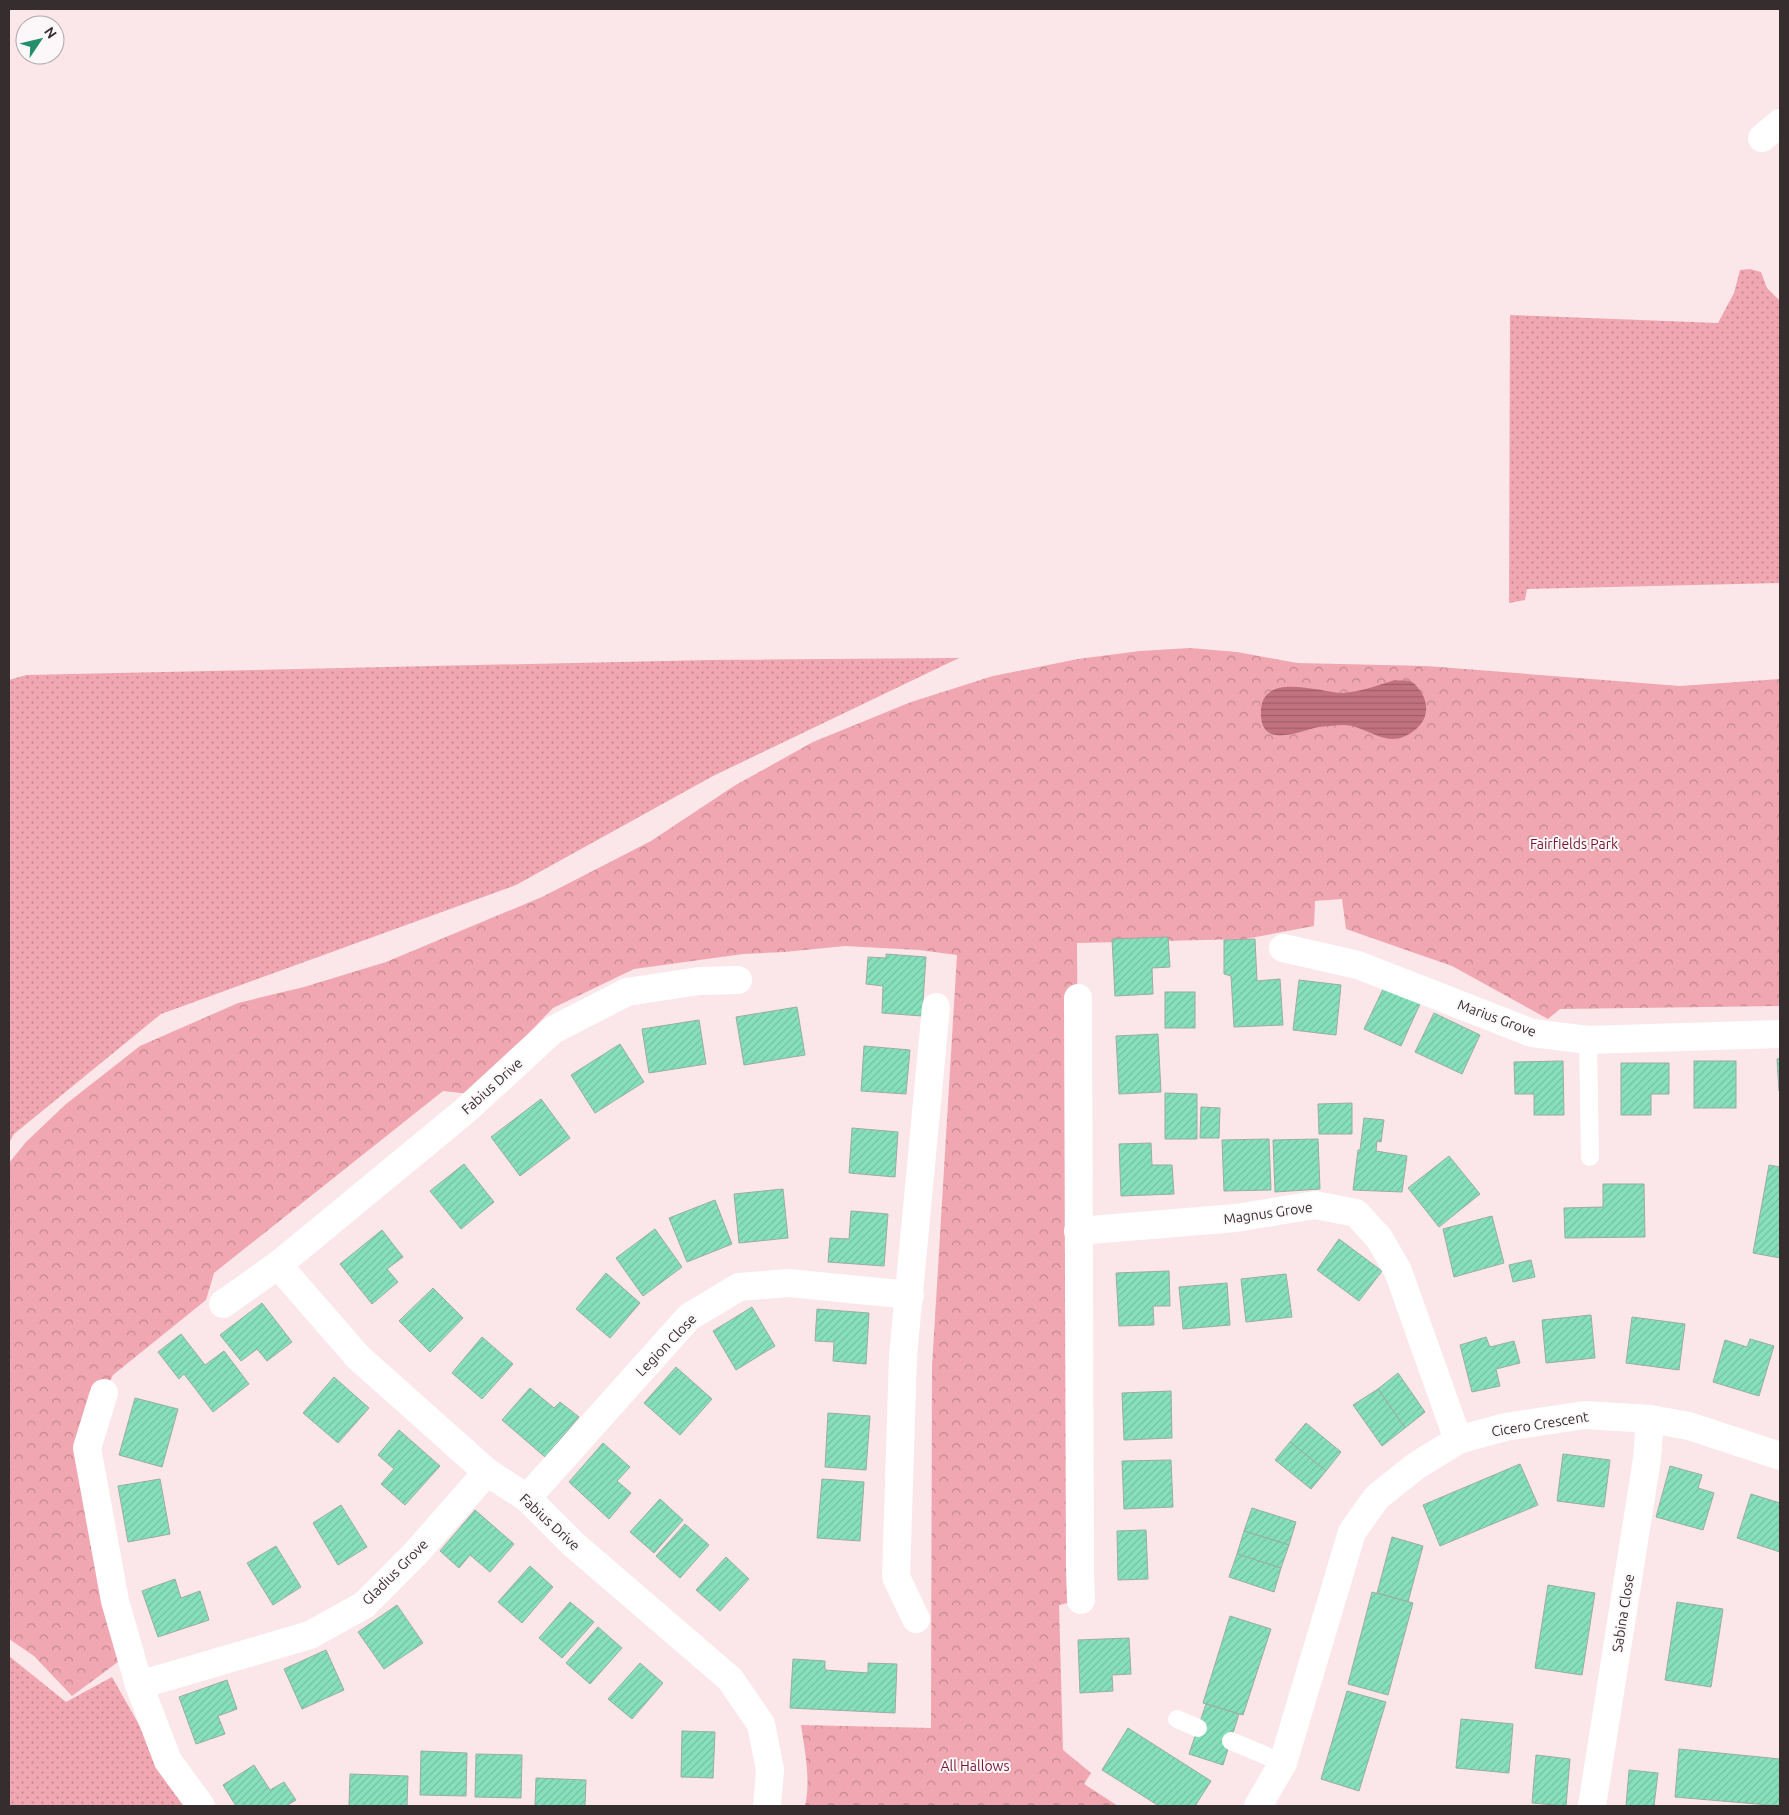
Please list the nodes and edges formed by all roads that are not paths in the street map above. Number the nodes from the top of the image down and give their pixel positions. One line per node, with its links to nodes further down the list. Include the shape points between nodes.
1 (1283, 948): 6 (street, Marius Grove, via 1358,965 1532,1033)
2 (738, 980): 9 (street, Fabius Drive, via 699,981 627,992 553,1030 466,1110)
3 (1078, 998): 8 (street)
4 (936, 1007): 10 (street)
5 (1780, 1034): 6 (street, Marius Grove)
6 (1588, 1040): 7 (lane)
7 (1590, 1157)
8 (1078, 1231): 14 (street, Magnus Grove, via 1236,1218 1316,1205 1356,1213 1379,1238 1398,1271); 18 (street)
9 (278, 1264): 11 (street, Fabius Drive); 16 (street, Fabius Drive, via 358,1357)
10 (910, 1295): 17 (street, Legion Close, via 789,1283 739,1287 689,1317); 19 (street, via 903,1356 896,1577)
11 (223, 1304)
12 (104, 1393): 20 (street, via 87,1448 115,1601)
13 (1650, 1419): 14 (street, Cicero Crescent, via 1584,1416 1505,1427); 15 (street, Cicero Crescent, via 1689,1426); 28 (street, Sabina Close, via 1647,1459)
14 (1458, 1440): 24 (street, Cicero Crescent, via 1416,1466 1377,1498 1352,1532)
15 (1780, 1456)
16 (487, 1472): 17 (street, Fabius Drive); 20 (street, Gladius Grove, via 415,1554 364,1605 310,1635)
17 (528, 1498): 26 (street, Fabius Drive, via 572,1543 730,1679 761,1724 770,1770)
18 (1081, 1600)
19 (916, 1619)
20 (139, 1685): 25 (street, via 168,1762)
21 (1177, 1719): 22 (lane)
22 (1198, 1728)
23 (1231, 1742): 24 (lane)
24 (1283, 1762): 27 (street, Cicero Crescent)
25 (200, 1806)
26 (767, 1806)
27 (1258, 1806)
28 (1592, 1806)

